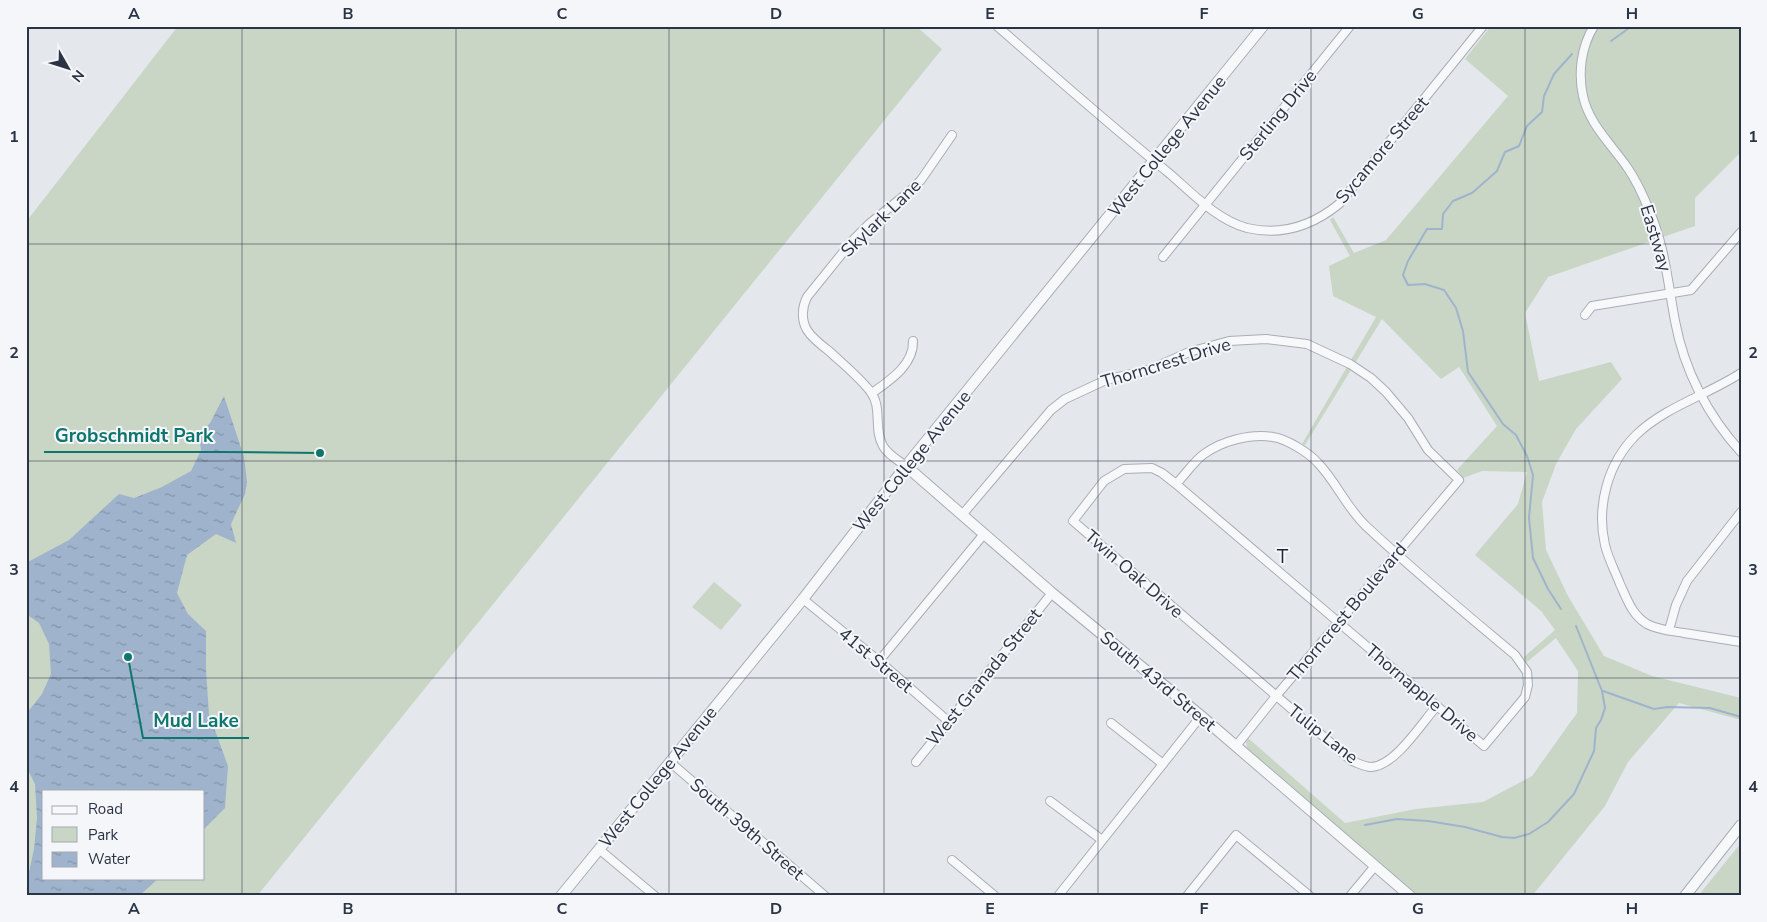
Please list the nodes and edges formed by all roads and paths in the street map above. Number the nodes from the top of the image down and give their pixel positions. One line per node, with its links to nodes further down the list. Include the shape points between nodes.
1 (997, 26): 7 (street, Sycamore Street)
2 (1263, 26): 7 (street, West College Avenue)
3 (1350, 26): 8 (street, Sterling Drive)
4 (1483, 26): 8 (street, Sycamore Street, via 1352,189 1324,216 1288,230 1260,230 1238,225)
5 (1594, 26): 11 (street, Eastway, via 1582,56 1580,71 1584,98 1592,119 1640,189 1661,245)
6 (952, 135): 15 (street, Skylark Lane, via 921,180 853,240 802,306 806,328 812,337)
7 (1154, 162): 8 (street, Sycamore Street); 18 (street, West College Avenue)
8 (1206, 204): 10 (street, Sterling Drive)
9 (1741, 232): 11 (street, via 1691,290)
10 (1163, 257)
11 (1671, 294): 12 (street, via 1592,306); 16 (street, Eastway, via 1684,356)
12 (1584, 315)
13 (914, 341): 15 (street, via 914,349 902,368)
14 (1741, 373): 16 (street)
15 (872, 393): 18 (street, Skylark Lane, via 884,447)
16 (1701, 396): 17 (street, Eastway, via 1714,419); 28 (street, via 1661,416 1635,437 1612,470 1604,498 1605,544 1633,611 1648,624)
17 (1741, 452)
18 (906, 466): 22 (street, South 43rd Street); 26 (street, West College Avenue)
19 (1460, 480): 22 (street, Thorncrest Drive, via 1428,450 1408,418 1370,378 1350,364 1307,344 1266,338 1229,341 1188,352 1151,369 1106,380 1065,399 1051,410); 24 (street, Thorncrest Boulevard)
20 (1176, 484): 24 (street, via 1203,455 1216,447 1253,436 1274,437 1306,452 1318,462 1359,520); 27 (street, Twin Oak Drive); 31 (street, Twin Oak Drive, via 1152,468 1124,469 1104,481 1073,521)
21 (1741, 512): 28 (street, via 1688,581 1676,605)
22 (962, 515): 23 (street, South 43rd Street)
23 (984, 534): 25 (street, South 43rd Street); 30 (street)
24 (1396, 554): 27 (street, Thorncrest Boulevard); 32 (street, Thornapple Drive, via 1515,655 1527,672 1526,697 1484,746)
25 (1052, 593): 33 (street, South 43rd Street); 34 (street, West Granada Street)
26 (803, 599): 30 (street, 41st Street); 37 (street, West College Avenue)
27 (1340, 622): 31 (street, Thorncrest Boulevard); 32 (street, Thornapple Drive)
28 (1670, 630): 29 (street)
29 (1741, 642)
30 (879, 661): 34 (street, 41st Street)
31 (1276, 696): 32 (street, Tulip Lane, via 1352,761 1370,767 1394,757); 36 (street, Thorncrest Boulevard)
32 (1436, 707)
33 (1201, 716): 36 (street, South 43rd Street); 39 (street)
34 (948, 721): 38 (street, West Granada Street)
35 (1111, 723): 39 (street)
36 (1236, 746): 45 (street, South 43rd Street)
37 (670, 762): 43 (street, West College Avenue); 48 (street, South 39th Street)
38 (916, 762)
39 (1163, 764): 42 (street)
40 (1050, 801): 42 (street)
41 (1741, 825): 55 (street)
42 (1102, 840): 50 (street)
43 (600, 850): 46 (street, West College Avenue); 47 (street)
44 (952, 860): 49 (street)
45 (1375, 866): 53 (street); 54 (street, South 43rd Street)
46 (562, 896)
47 (655, 896)
48 (825, 896)
49 (994, 896)
50 (1058, 896)
51 (1187, 896): 52 (street, via 1236,835)
52 (1310, 896)
53 (1350, 896)
54 (1410, 896)
55 (1685, 896)

